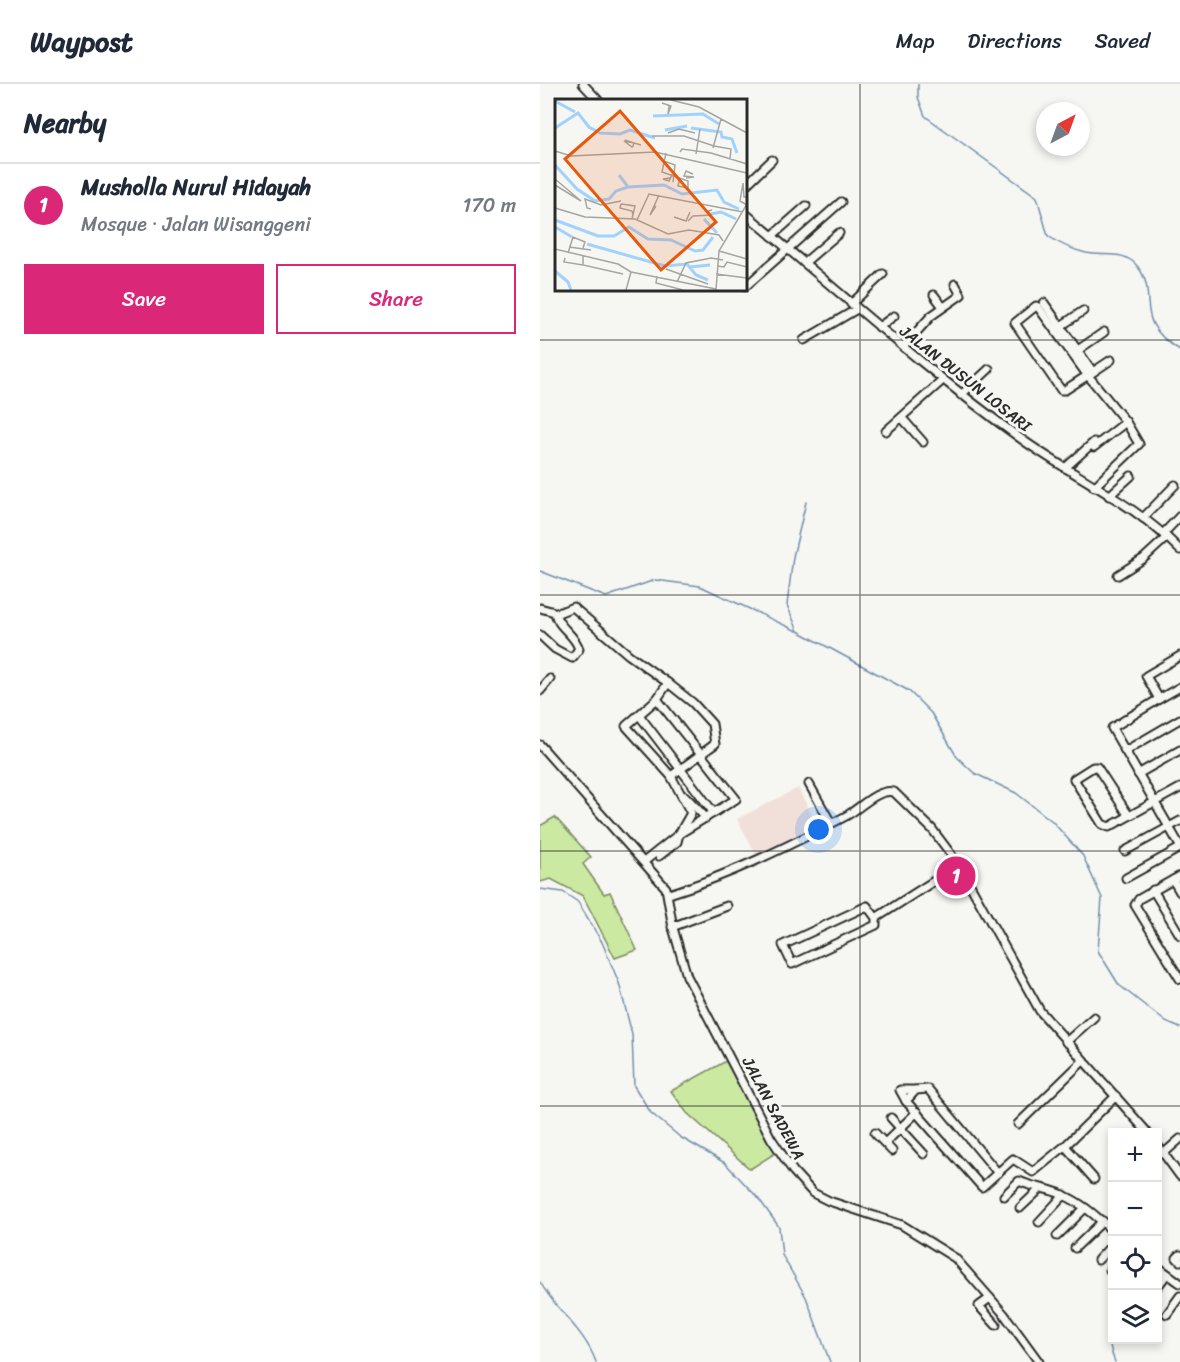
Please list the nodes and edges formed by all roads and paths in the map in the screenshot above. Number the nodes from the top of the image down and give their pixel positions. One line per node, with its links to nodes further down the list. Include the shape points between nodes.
1 (583, 84): 2 (street)
2 (597, 99)
3 (772, 160): 4 (street)
4 (747, 184)
5 (841, 202): 10 (street)
6 (806, 206): 9 (street)
7 (747, 215): 9 (street, JALAN DUSUN LOSARI)
8 (838, 233): 11 (street)
9 (772, 236): 10 (street, JALAN DUSUN LOSARI)
10 (786, 248): 11 (street, JALAN DUSUN LOSARI); 14 (street)
11 (804, 263): 17 (street, JALAN DUSUN LOSARI)
12 (883, 274): 17 (street)
13 (955, 284): 18 (street, via 962,294)
14 (747, 285)
15 (934, 295): 18 (street)
16 (1044, 303): 21 (street)
17 (854, 307): 22 (street, JALAN DUSUN LOSARI); 24 (street)
18 (943, 307): 25 (street)
19 (1083, 311): 21 (street)
20 (894, 316): 22 (street)
21 (1061, 326): 26 (street)
22 (879, 327): 25 (street, JALAN DUSUN LOSARI)
23 (1104, 332): 26 (street)
24 (804, 340)
25 (903, 347): 30 (street, JALAN DUSUN LOSARI)
26 (1078, 350): 29 (street)
27 (1111, 360): 29 (street)
28 (989, 369): 31 (street)
29 (1090, 374): 29 (street, via 1037,306 1016,320 1060,390); 33 (street)
30 (943, 380): 31 (street, JALAN DUSUN LOSARI); 32 (street)
31 (961, 395): 38 (street, JALAN DUSUN LOSARI)
32 (902, 418): 34 (street); 36 (street)
33 (1126, 422): 37 (street); 41 (street, via 1139,444)
34 (886, 431)
35 (1105, 434): 38 (street)
36 (923, 442)
37 (1094, 447)
38 (1065, 468): 41 (street, JALAN DUSUN LOSARI)
39 (1131, 476): 42 (street)
40 (1175, 485): 44 (street)
41 (1094, 487): 42 (street, JALAN DUSUN LOSARI)
42 (1109, 496): 44 (street, JALAN DUSUN LOSARI)
43 (1180, 516): 45 (street)
44 (1143, 518): 45 (street, JALAN DUSUN LOSARI)
45 (1165, 535): 46 (street, JALAN DUSUN LOSARI); 47 (street, via 1143,559)
46 (1180, 550)
47 (1118, 575)
48 (540, 609): 49 (street)
49 (555, 613): 50 (street, via 556,621 577,641 579,649 572,658 564,656); 53 (street, via 573,607)
50 (540, 635)
51 (1180, 656): 57 (street, via 1146,676)
52 (550, 680): 55 (street)
53 (668, 683): 56 (street); 63 (street, via 712,724 715,744)
54 (1180, 687): 57 (street)
55 (540, 691)
56 (657, 699): 58 (street); 63 (street)
57 (1159, 699): 62 (street, via 1112,728)
58 (639, 715): 64 (street); 66 (street, via 626,726)
59 (1180, 719): 62 (street)
60 (541, 748): 82 (street)
61 (1180, 750): 65 (street)
62 (1125, 751): 65 (street)
63 (701, 753): 64 (street); 73 (street, via 736,799)
64 (681, 769): 66 (street); 73 (street)
65 (1138, 774): 70 (street)
66 (671, 776): 69 (street)
67 (809, 784): 77 (street)
68 (1180, 788): 70 (street)
69 (679, 791): 71 (street); 72 (street)
70 (1154, 803): 74 (street); 78 (street)
71 (693, 804): 72 (street); 75 (street)
72 (691, 813): 79 (street)
73 (714, 813): 75 (street)
74 (1128, 816): 74 (street, via 1096,766 1074,779 1105,827)
75 (706, 818): 79 (street)
76 (1180, 820): 78 (street)
77 (831, 823): 83 (street, via 883,792 894,792 932,829); 88 (street, via 733,870)
78 (1168, 827): 80 (street); 81 (street)
79 (679, 834): 82 (street, via 677,842)
80 (1180, 847): 84 (street)
81 (1125, 851)
82 (646, 863): 88 (street)
83 (959, 865): 90 (street); 95 (street, via 1030,995)
84 (1126, 878)
85 (1176, 878): 86 (street); 87 (street)
86 (1153, 890): 92 (street); 93 (street, via 1135,905)
87 (1180, 892)
88 (669, 894): 91 (street, JALAN SADEWA)
89 (727, 906): 91 (street)
90 (876, 918): 90 (street, via 867,906 783,945 792,964 876,925)
91 (672, 927): 134 (street, JALAN SADEWA, via 687,976 771,1138 803,1184 829,1201 915,1232 955,1258)
92 (1180, 935)
93 (1180, 979)
94 (1094, 1017): 95 (street)
95 (1066, 1042): 96 (street)
96 (1083, 1061): 98 (street); 102 (street)
97 (916, 1090): 99 (street); 99 (street, via 900,1090); 112 (street, via 928,1089)
98 (1116, 1096): 104 (street); 108 (street)
99 (906, 1101): 100 (street)
100 (917, 1112): 103 (street); 112 (street, via 982,1187)
101 (891, 1118): 103 (street)
102 (1018, 1124)
103 (900, 1128): 107 (street); 110 (street)
104 (1144, 1128)
105 (875, 1133): 107 (street)
106 (1180, 1139): 111 (street)
107 (885, 1143): 109 (street)
108 (1065, 1146): 112 (street, via 1033,1172 1013,1159); 114 (street)
109 (892, 1151)
110 (924, 1154)
111 (1162, 1154): 113 (street)
112 (998, 1173)
113 (1180, 1176)
114 (1094, 1179)
115 (1039, 1190): 116 (street); 117 (street, via 1019,1181); 118 (street)
116 (1064, 1195): 119 (street); 121 (street)
117 (1004, 1196)
118 (1020, 1208)
119 (1084, 1208): 120 (street); 123 (street)
120 (1102, 1221): 122 (street); 124 (street)
121 (1039, 1222)
122 (1108, 1226)
123 (1057, 1236)
124 (1075, 1248)
125 (1108, 1250): 127 (street)
126 (1180, 1255): 128 (street)
127 (1098, 1260)
128 (1180, 1261)
129 (1162, 1270): 130 (street)
130 (1167, 1274): 131 (street); 132 (street)
131 (1162, 1281)
132 (1180, 1283)
133 (1180, 1296): 135 (street)
134 (990, 1298): 136 (street, via 979,1306); 137 (street, JALAN SADEWA)
135 (1167, 1314)
136 (996, 1325)
137 (1039, 1362)

